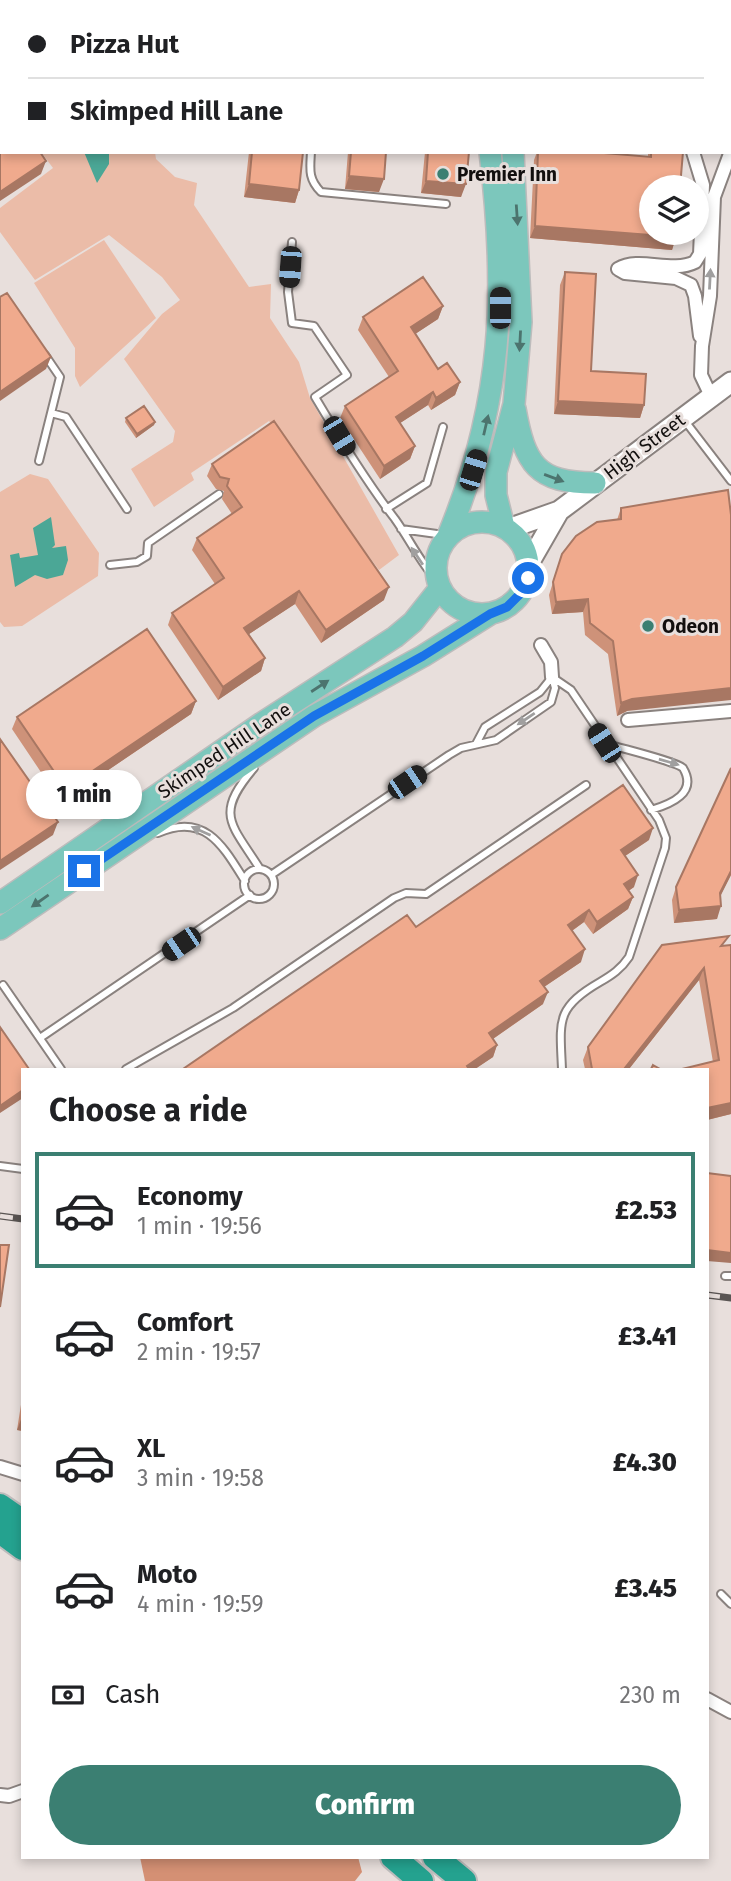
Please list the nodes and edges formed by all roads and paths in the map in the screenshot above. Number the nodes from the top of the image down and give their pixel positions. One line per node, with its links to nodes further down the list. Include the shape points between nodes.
1 (311, 154): 6 (lane, via 309,173 321,192)
2 (490, 154): 25 (main road, one-way to 2, via 477,457 495,376 500,278)
3 (513, 154): 12 (main road, one-way to 12, via 521,300)
4 (694, 154): 9 (street, via 703,185 700,254 695,262 618,269 677,278 691,285)
5 (730, 154): 9 (street, one-way to 5, via 714,197)
6 (446, 204)
7 (292, 242): 21 (lane, via 288,292 292,323 314,326 347,375 315,397)
8 (38, 345): 13 (lane, via 60,377)
9 (702, 346): 11 (street, via 701,375)
10 (731, 382): 11 (street, High Street)
11 (712, 396): 14 (street, High Street)
12 (514, 404): 18 (main road, one-way to 18, via 526,455 537,469 554,480); 23 (main road, via 496,472 496,495)
13 (51, 413): 16 (lane); 20 (lane, via 66,417)
14 (681, 416): 17 (lane); 18 (street, High Street)
15 (443, 427): 21 (lane, via 427,483)
16 (39, 461)
17 (731, 481)
18 (595, 483): 22 (street, High Street)
19 (219, 494): 26 (lane, via 148,543 148,556)
20 (127, 509)
21 (386, 509): 24 (lane)
22 (559, 511): 23 (street, High Street); 27 (street, High Street)
23 (506, 528): 25 (main road, via 476,522); 27 (main road, via 523,546)
24 (401, 529): 25 (lane); 28 (lane, one-way to 24)
25 (448, 536): 28 (main road, via 437,555)
26 (110, 565)
27 (528, 565): 29 (main road, via 520,594 507,607)
28 (438, 584): 29 (main road, via 458,608); 44 (main road, Skimped Hill Lane, one-way to 28, via 395,637 413,622)
29 (490, 614): 34 (main road, Skimped Hill Lane)
30 (541, 645): 31 (street, via 551,662)
31 (552, 677): 35 (lane, via 571,690); 36 (lane, via 540,692 485,727); 36 (lane, one-way to 36, via 551,702 496,740)
32 (731, 711): 33 (street)
33 (628, 720)
34 (277, 739): 39 (main road, Skimped Hill Lane); 40 (lane, via 236,789 229,811 230,822)
35 (604, 743): 38 (lane); 38 (lane, one-way to 38, via 683,768 687,783 683,794 670,805)
36 (476, 744): 41 (lane, via 439,761)
37 (586, 785): 49 (lane, via 426,894 394,898 233,1008)
38 (651, 810): 50 (lane, via 663,828 665,849 632,948 619,970 578,995 566,1008 561,1028)
39 (102, 858): 42 (lane, one-way to 39, via 215,837 188,825 166,829); 45 (main road, Skimped Hill Lane, one-way to 45)
40 (260, 869): 41 (lane); 42 (lane)
41 (271, 875): 43 (lane, via 274,883 269,894)
42 (245, 881): 43 (lane)
43 (250, 895): 47 (lane)
44 (0, 903)
45 (0, 929)
46 (4, 985): 47 (lane)
47 (40, 1038): 48 (lane)
48 (60, 1068)
49 (128, 1068)
50 (562, 1068)
51 (0, 1166): 52 (lane)
52 (21, 1169)
53 (0, 1467): 54 (street)
54 (21, 1473)
55 (0, 1506): 56 (highway)
56 (21, 1521)
57 (0, 1531): 58 (highway)
58 (21, 1547)
59 (721, 1594): 60 (lane)
60 (731, 1604)
61 (709, 1700): 62 (street)
62 (731, 1712)
63 (21, 1792): 64 (street)
64 (0, 1795)
65 (395, 1859): 67 (highway)
66 (437, 1859): 68 (highway)
67 (421, 1881)
68 (464, 1881)

